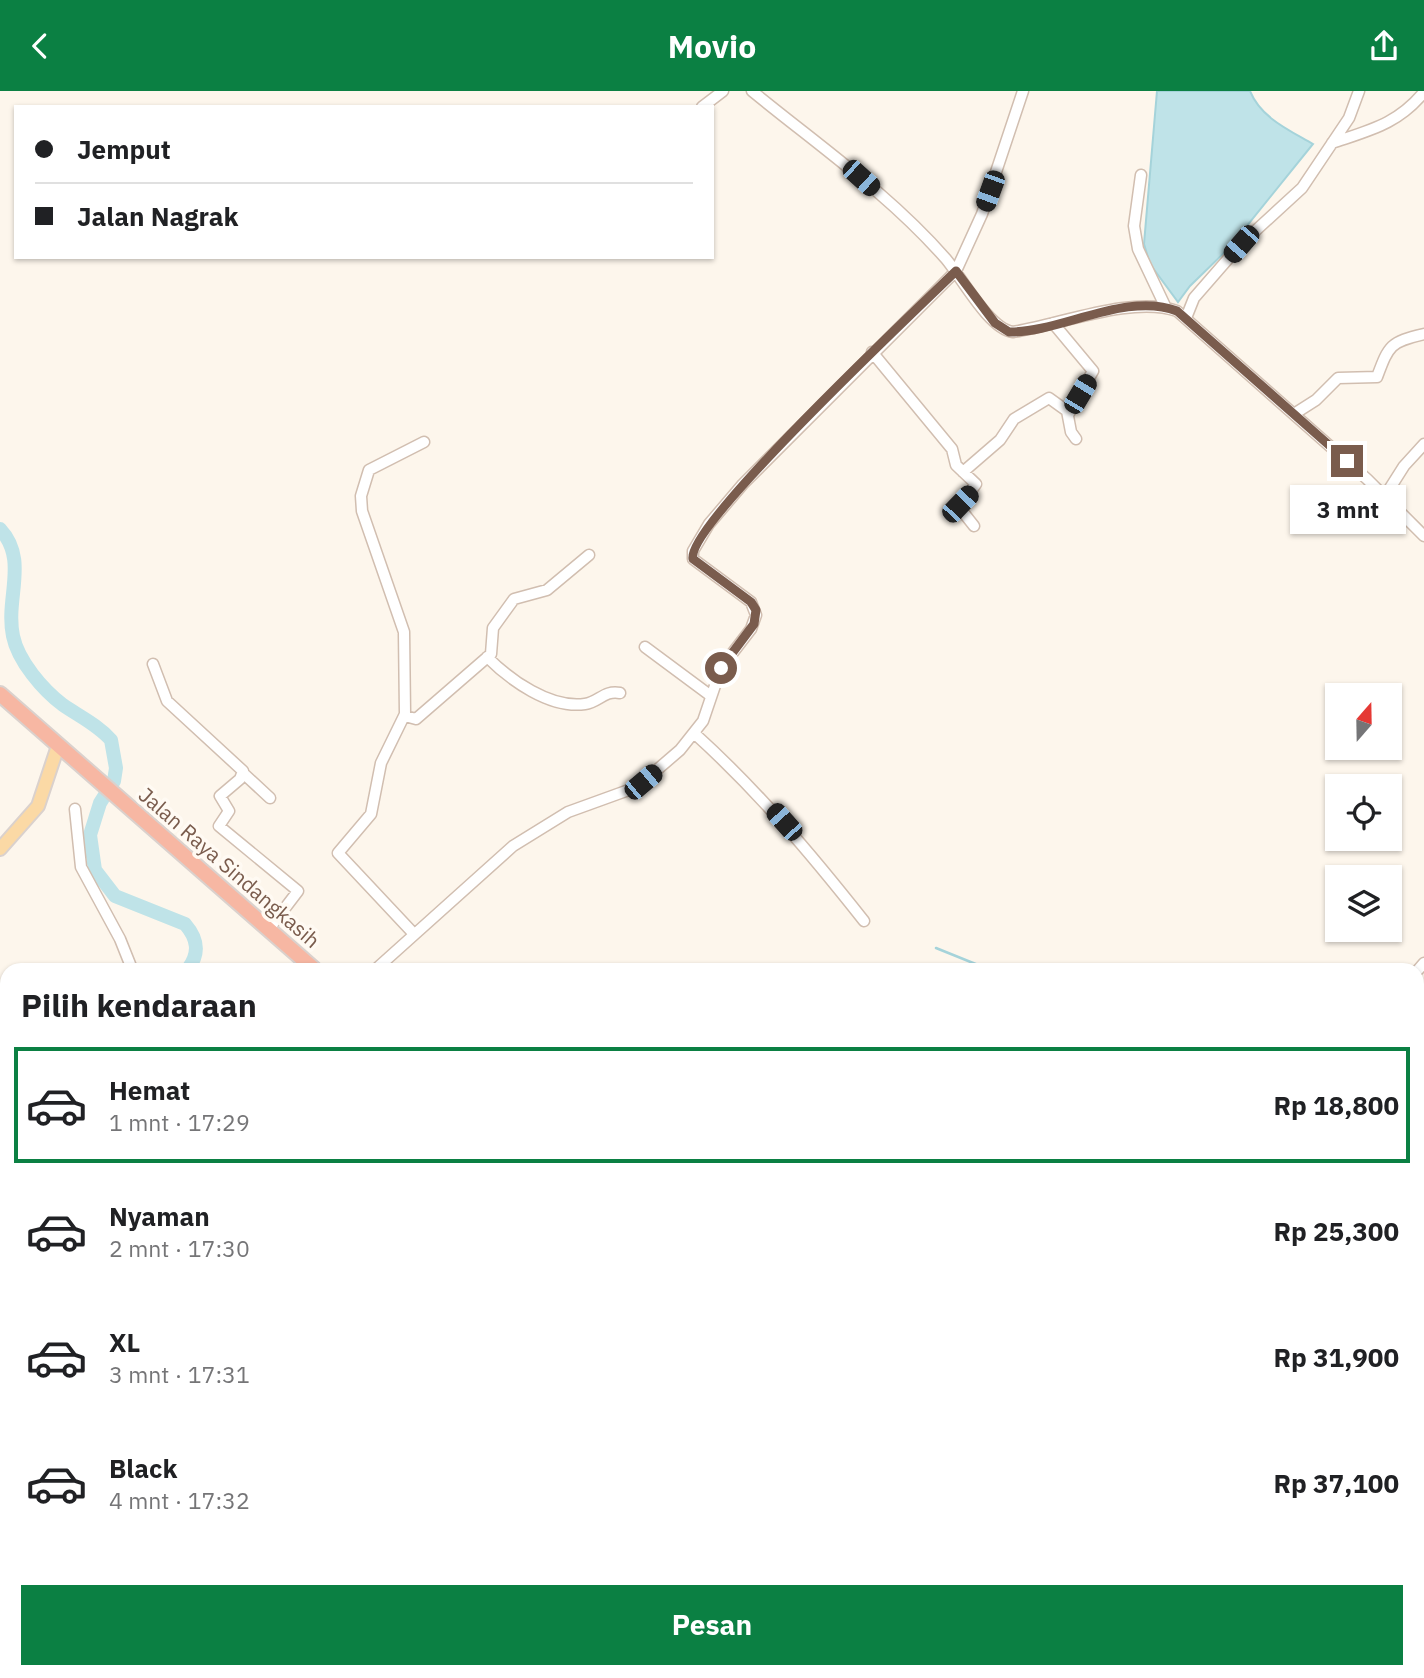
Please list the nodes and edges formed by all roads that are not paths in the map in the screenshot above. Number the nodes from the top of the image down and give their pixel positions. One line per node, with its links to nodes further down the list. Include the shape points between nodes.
1 (723, 91): 6 (street)
2 (752, 91): 9 (street, via 850,169)
3 (1023, 91): 9 (street, via 982,214)
4 (1359, 91): 7 (street, via 1356,106)
5 (1424, 92): 7 (street, via 1395,120)
6 (705, 105)
7 (1332, 143): 11 (street, via 1302,188 1241,244 1195,298)
8 (1141, 175): 10 (street, via 1134,226 1138,249)
9 (956, 271): 12 (street, via 1004,330); 14 (street)
10 (1166, 308): 11 (street); 12 (street, via 1129,309)
11 (1186, 318): 15 (street)
12 (1053, 323): 16 (street, via 1093,371)
13 (1424, 334): 15 (street, via 1393,344 1377,377 1342,376)
14 (872, 352): 20 (street, via 952,449 954,462); 30 (street, via 743,484 693,551 696,563 756,610 754,624 721,668)
15 (1294, 414): 21 (street)
16 (1068, 415): 17 (street); 20 (street, via 1055,401 1046,399 1014,419 1000,440)
17 (1076, 439)
18 (424, 442): 31 (street, via 369,470 360,502 404,632)
19 (1424, 444): 21 (street)
20 (963, 472): 22 (street, via 977,486 959,510)
21 (1385, 496): 23 (street)
22 (974, 526)
23 (1424, 536)
24 (589, 555): 26 (street, via 547,590 514,599 493,628 492,652)
25 (645, 647): 30 (street)
26 (487, 657): 28 (street, via 523,688 568,703 583,705 608,692); 31 (street, via 416,719)
27 (153, 664): 34 (street, via 167,702)
28 (620, 693)
29 (0, 694): 33 (highway, Jalan Raya Sindangkasih)
30 (711, 696): 32 (street)
31 (405, 716): 40 (street, via 381,763 371,814 338,853)
32 (695, 734): 38 (street, via 764,800); 40 (street, via 637,787 568,812 513,846)
33 (58, 746): 37 (main road, via 34,813); 39 (highway, Jalan Raya Sindangkasih)
34 (243, 773): 35 (street); 39 (street, via 220,796 229,811 219,824 299,891)
35 (270, 798)
36 (75, 809): 41 (street, via 81,867)
37 (0, 849)
38 (864, 921)
39 (269, 929): 42 (highway, Jalan Raya Sindangkasih)
40 (414, 934): 43 (street)
41 (130, 963)
42 (307, 963)
43 (383, 963)

